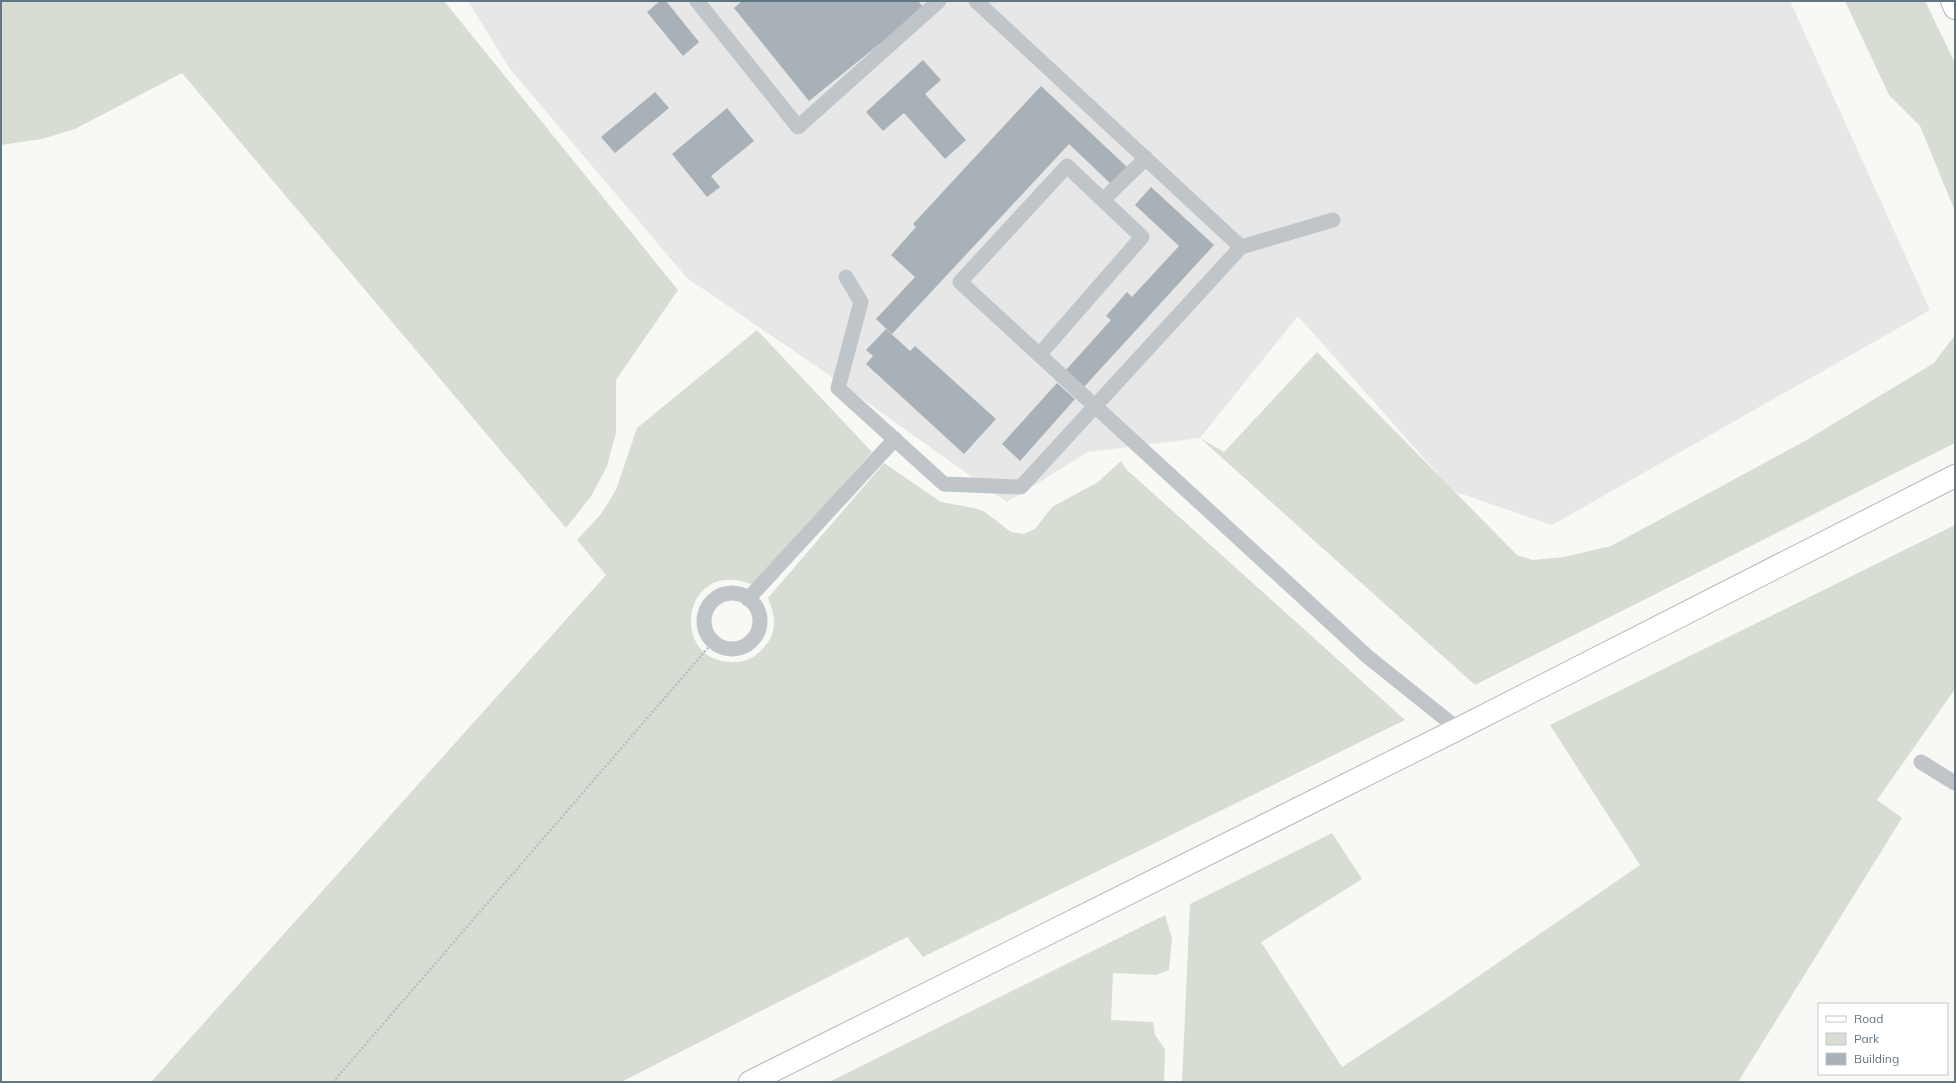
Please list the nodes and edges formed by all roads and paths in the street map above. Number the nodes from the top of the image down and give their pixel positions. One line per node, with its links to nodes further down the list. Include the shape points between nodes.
1 (697, 1): 2 (lane, via 798,127)
2 (939, 1)
3 (976, 1): 6 (lane)
4 (1952, 1): 5 (main road)
5 (1955, 8)
6 (1146, 158): 7 (lane); 9 (lane)
7 (1103, 200): 11 (lane, via 1142,238); 11 (lane, via 1067,166 960,282)
8 (1333, 220): 9 (lane)
9 (1241, 247): 12 (lane)
10 (846, 277): 13 (lane, via 861,302 838,388)
11 (1039, 355): 12 (lane)
12 (1095, 406): 13 (lane, via 1021,487 944,484); 17 (lane, via 1368,657)
13 (895, 439): 15 (lane)
14 (1955, 476): 17 (main road)
15 (748, 599): 16 (lane, via 730,593 712,600 706,608 704,628); 16 (lane, via 759,614 760,623 753,640 738,649 729,649)
16 (713, 642): 20 (path)
17 (1458, 729): 21 (main road)
18 (1921, 762): 19 (lane)
19 (1955, 783)
20 (333, 1082)
21 (750, 1082)

